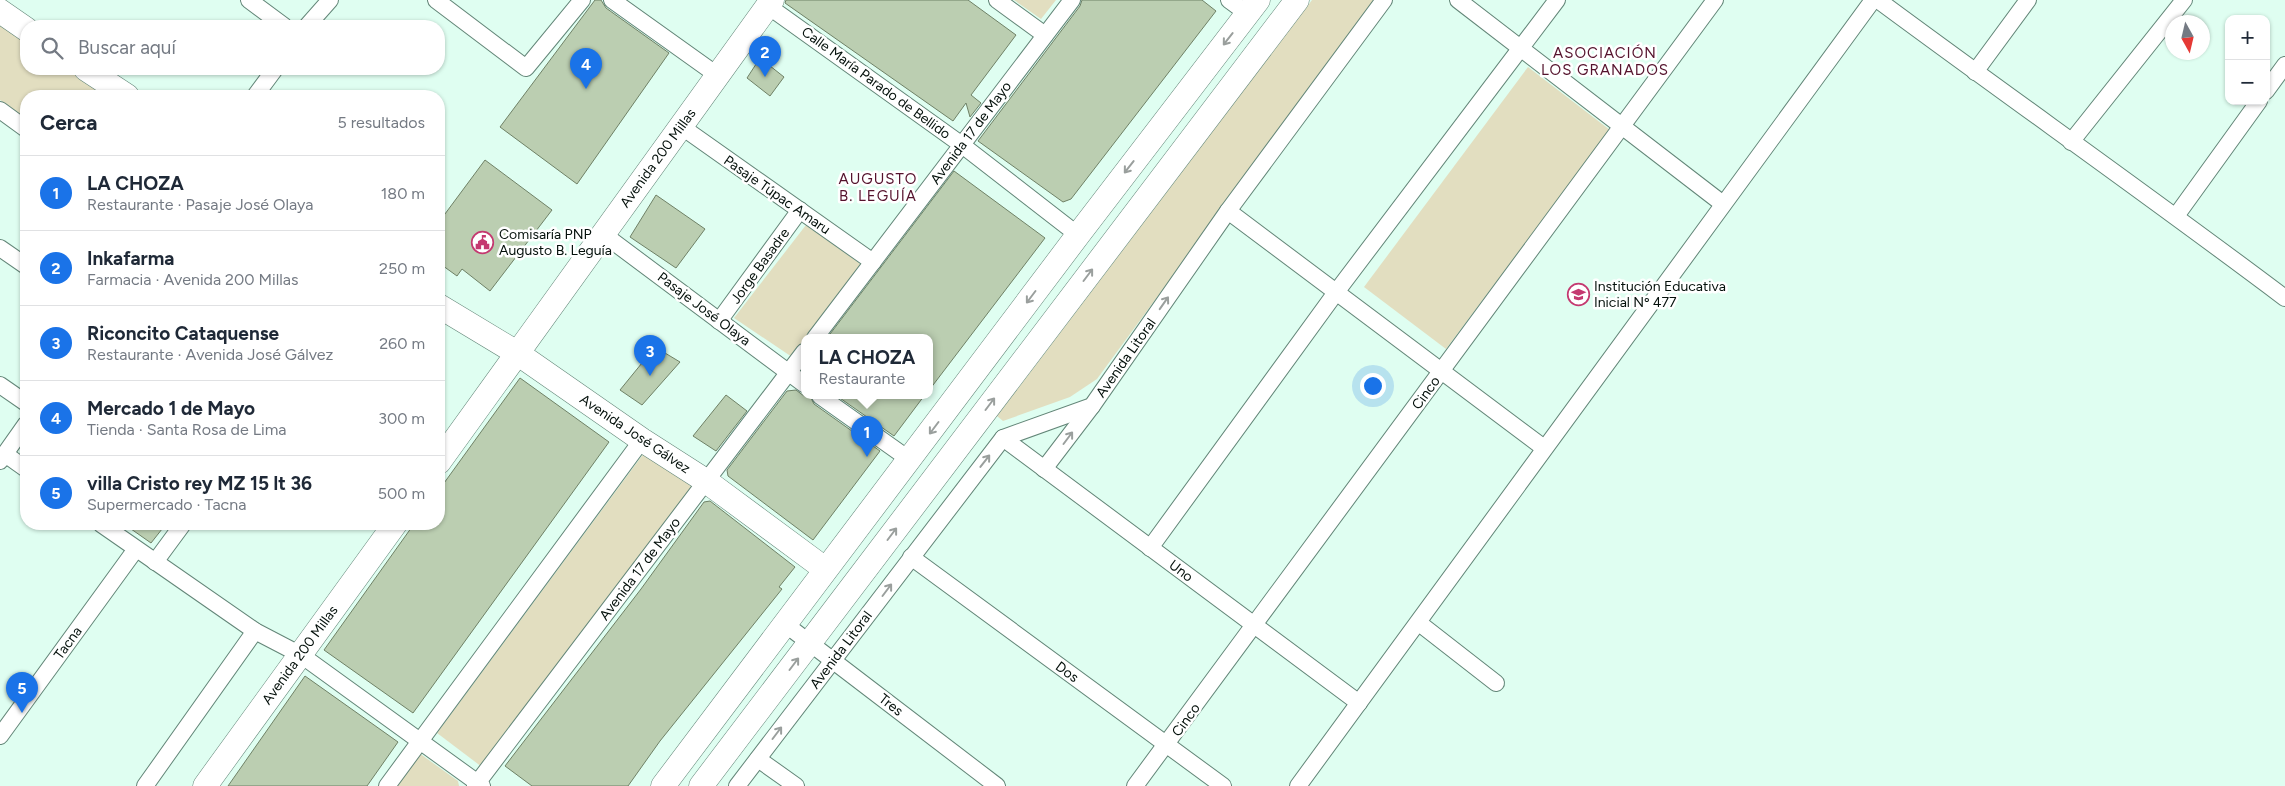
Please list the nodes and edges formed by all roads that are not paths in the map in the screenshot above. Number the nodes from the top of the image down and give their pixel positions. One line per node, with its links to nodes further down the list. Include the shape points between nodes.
1 (248, 0): 20 (street)
2 (330, 0): 21 (street)
3 (436, 0): 4 (street, via 526,68)
4 (582, 0)
5 (612, 0): 27 (street)
6 (997, 0): 23 (street)
7 (1072, 0): 23 (street, Avenida 17 de Mayo)
8 (1297, 0): 85 (main road, Avenida Litoral, one-way to 8)
9 (1384, 0): 42 (street, Avenida Litoral)
10 (1458, 0): 24 (street)
11 (1557, 0): 24 (street)
12 (1715, 0): 36 (street, Cinco)
13 (1874, 0): 40 (street)
14 (1878, 0): 26 (street)
15 (2028, 0): 26 (street)
16 (2184, 0): 38 (street)
17 (770, 3): 27 (main road, Avenida 200 Millas); 39 (street, Calle María Parado de Bellido)
18 (1245, 5): 45 (main road, one-way to 45)
19 (0, 11): 22 (main road)
20 (276, 20)
21 (312, 20)
22 (20, 25)
23 (1045, 35): 39 (street, Avenida 17 de Mayo)
24 (1522, 48): 36 (street); 49 (street)
25 (2285, 65): 30 (street)
26 (1975, 72): 38 (street)
27 (717, 74): 37 (main road, Avenida 200 Millas)
28 (95, 75): 31 (main road)
29 (271, 75): 32 (street)
30 (2270, 86)
31 (118, 90)
32 (259, 90)
33 (2256, 105): 43 (street)
34 (0, 110): 35 (street)
35 (20, 125)
36 (1622, 126): 40 (street); 56 (street, Cinco)
37 (682, 127): 41 (street, Pasaje Túpac Amaru); 44 (main road, Avenida 200 Millas)
38 (2071, 142): 43 (street)
39 (962, 145): 45 (street, Calle María Parado de Bellido); 48 (street, Avenida 17 de Mayo)
40 (1723, 204): 66 (street)
41 (800, 210): 48 (street, Pasaje Túpac Amaru); 52 (street, Jorge Basadre)
42 (1228, 211): 49 (street); 62 (street, Avenida Litoral, one-way to 42)
43 (2176, 216): 50 (street)
44 (603, 234): 52 (street, Pasaje José Olaya); 54 (main road, Avenida 200 Millas)
45 (1078, 235): 69 (main road, one-way to 69)
46 (0, 248): 47 (street)
47 (20, 262)
48 (873, 262): 53 (street, Avenida 17 de Mayo)
49 (1337, 291): 56 (street); 76 (street)
50 (2282, 292)
51 (445, 310): 54 (main road, Avenida José Gálvez)
52 (719, 321): 57 (street, Pasaje José Olaya)
53 (818, 334)
54 (517, 353): 65 (main road, Avenida José Gálvez); 67 (main road, Avenida 200 Millas)
55 (801, 356): 57 (street, Avenida 17 de Mayo)
56 (1442, 372): 66 (street); 83 (street, Cinco)
57 (789, 373): 58 (street, Pasaje José Olaya); 72 (street, Avenida 17 de Mayo)
58 (801, 382)
59 (0, 385): 60 (street)
60 (20, 399)
61 (824, 399): 69 (street)
62 (1092, 406): 64 (street, Avenida Litoral); 71 (street, one-way to 62)
63 (20, 433): 68 (street)
64 (1003, 438): 71 (street, Uno); 78 (street, Avenida Litoral, one-way to 64)
65 (642, 440): 72 (main road, Avenida José Gálvez); 91 (street)
66 (1544, 448): 81 (street)
67 (445, 454)
68 (3, 457): 70 (street)
69 (910, 460): 80 (main road)
70 (20, 466)
71 (1044, 470): 76 (street, Uno)
72 (706, 481): 80 (main road, Avenida José Gálvez); 94 (street, Avenida 17 de Mayo)
73 (109, 530): 77 (street)
74 (179, 530): 79 (street)
75 (391, 530): 86 (main road, Avenida 200 Millas)
76 (1150, 548): 83 (street, Uno)
77 (136, 549): 79 (street); 90 (street, Tacna)
78 (912, 558): 87 (street, Avenida Litoral, one-way to 78); 92 (street, Dos)
79 (155, 562): 84 (street)
80 (825, 569): 82 (main road)
81 (1419, 623): 88 (street); 89 (street)
82 (785, 624): 85 (street, Tres); 98 (main road)
83 (1255, 626): 89 (street, Uno); 92 (street, Cinco)
84 (256, 631): 86 (street); 95 (street)
85 (810, 642): 87 (street, Tres); 99 (main road, Avenida Litoral, one-way to 85)
86 (301, 655): 91 (street); 96 (main road, Avenida 200 Millas)
87 (833, 660): 93 (street, Avenida Litoral, one-way to 87); 102 (street, Tres)
88 (1496, 683)
89 (1359, 703): 105 (street)
90 (0, 736)
91 (419, 742): 94 (street); 97 (street)
92 (1167, 745): 103 (street, Cinco); 104 (street, Dos)
93 (758, 759): 100 (street, Avenida Litoral); 101 (street)
94 (479, 785)
95 (145, 786)
96 (205, 786)
97 (387, 786)
98 (663, 786)
99 (701, 786)
100 (737, 786)
101 (796, 786)
102 (997, 786)
103 (1135, 786)
104 (1223, 786)
105 (1298, 786)

